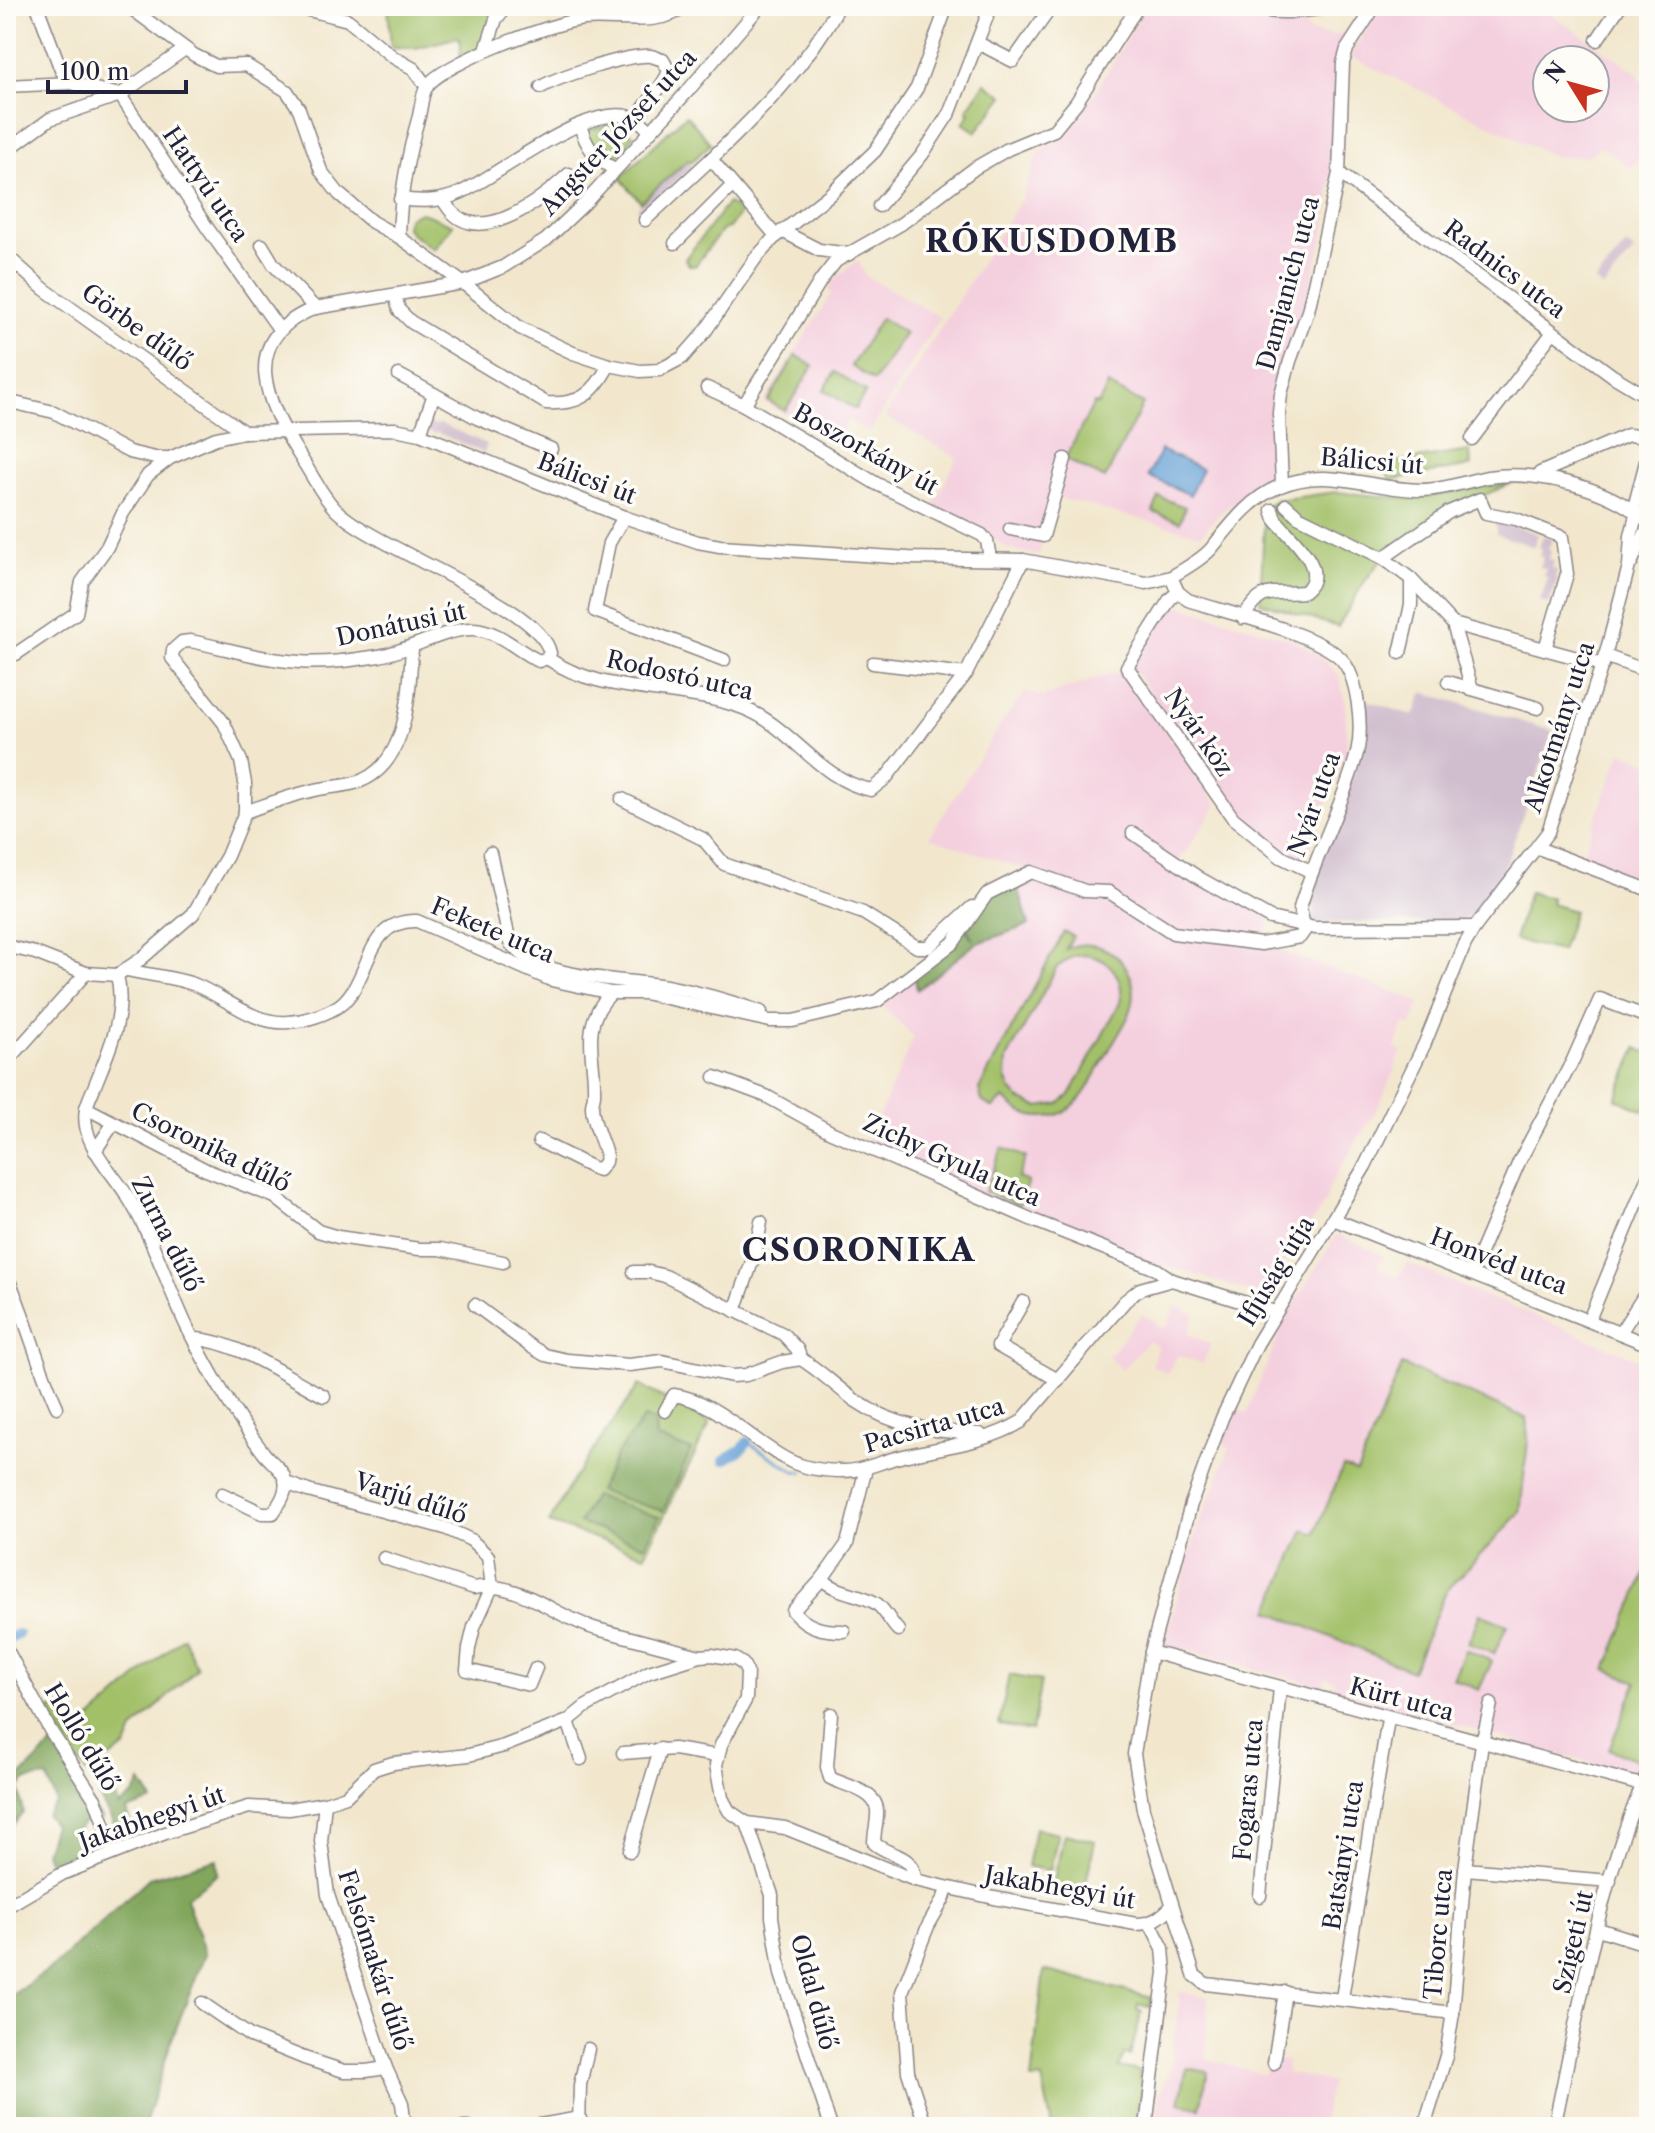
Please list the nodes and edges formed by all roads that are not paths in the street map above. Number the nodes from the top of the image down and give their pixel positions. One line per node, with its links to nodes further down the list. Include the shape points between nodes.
1 (37, 6): 20 (street)
2 (128, 6): 18 (street)
3 (293, 6): 22 (street, via 348,20 414,69)
4 (507, 6): 19 (street, via 496,19)
5 (686, 6): 19 (street, via 661,19 582,19)
6 (760, 6): 27 (street, Angster József utca)
7 (839, 6): 29 (street, via 796,73)
8 (947, 6): 38 (street, via 917,88 875,151)
9 (991, 6): 17 (street)
10 (1052, 6): 17 (street, via 1013,61)
11 (1138, 6): 42 (street, via 1054,130 975,168 901,224)
12 (1245, 6): 13 (street, via 1304,13)
13 (1336, 6)
14 (1375, 6): 31 (street, Damjanich utca, via 1343,63)
15 (1620, 6): 16 (street)
16 (1597, 40)
17 (978, 43): 36 (street, via 950,112)
18 (185, 49): 24 (street); 39 (street, via 216,66 246,65 287,91 299,109 321,171 372,222)
19 (486, 50): 22 (street)
20 (71, 83): 21 (street); 24 (street)
21 (6, 86)
22 (427, 87): 34 (street)
23 (541, 87): 25 (street, via 615,63 650,56 663,60 669,71 664,84)
24 (120, 95): 28 (street, via 50,119); 47 (street, Hattyú utca)
25 (637, 119): 26 (street, via 608,116); 27 (street)
26 (580, 124): 30 (street, via 586,144); 35 (street)
27 (650, 131): 30 (street, Angster József utca)
28 (6, 151)
29 (711, 159): 33 (street); 37 (street)
30 (615, 169): 44 (street, Angster József utca, via 546,240 503,267)
31 (1339, 173): 48 (street, Radnics utca); 66 (street, Damjanich utca, via 1308,311 1281,394)
32 (569, 174): 35 (street, via 527,209 488,222 470,224)
33 (732, 186): 38 (street); 40 (street)
34 (400, 199): 35 (street); 39 (street)
35 (443, 199)
36 (879, 206)
37 (645, 220)
38 (779, 233): 42 (street, via 819,250); 49 (street, via 679,360 659,370)
39 (399, 237): 44 (street)
40 (675, 243)
41 (262, 245): 46 (street)
42 (849, 254): 55 (street, via 821,280)
43 (6, 255): 56 (street, Görbe dűlő, via 44,289)
44 (463, 283): 45 (street, Angster József utca); 49 (street, via 520,328)
45 (395, 295): 46 (street, Angster József utca); 49 (street, via 399,310 411,322 546,403 583,398)
46 (315, 308): 47 (street, Angster József utca)
47 (279, 329): 57 (street, via 268,348 264,374)
48 (1553, 332): 52 (street, Radnics utca, via 1631,387); 60 (street)
49 (609, 365)
50 (399, 375): 53 (street)
51 (707, 388): 55 (street, Boszorkány út)
52 (1649, 390)
53 (434, 394): 58 (street); 61 (street)
54 (6, 401): 63 (street, via 54,412 129,452)
55 (744, 405): 75 (street, Boszorkány út, via 877,484 982,535)
56 (244, 432): 57 (street, Bálicsi út); 63 (street, Bálicsi út)
57 (285, 433): 58 (street, Bálicsi út, via 369,428); 88 (street, Donátusi út, via 335,510 508,608 547,643)
58 (420, 434): 72 (street, Bálicsi út)
59 (1649, 437): 65 (street, via 1628,435)
60 (1472, 439)
61 (551, 449)
62 (1649, 450): 68 (street, Alkotmány utca)
63 (170, 458): 87 (street, via 148,475 123,513 82,582 76,613)
64 (1065, 459): 74 (street, via 1043,536)
65 (1540, 473)
66 (1282, 485): 67 (street, Bálicsi út, via 1329,476 1423,490 1519,475); 79 (street, Bálicsi út, via 1259,497 1209,550)
67 (1602, 495): 68 (street, Bálicsi út); 71 (street, Bálicsi út)
68 (1642, 497): 71 (street, Alkotmány utca, via 1634,505)
69 (1286, 505): 76 (street)
70 (1272, 510): 82 (street, via 1310,562 1314,582 1304,592 1258,597)
71 (1635, 514): 73 (street, Bálicsi út); 78 (street, Alkotmány utca)
72 (624, 517): 75 (street, Bálicsi út, via 720,546); 89 (street, via 609,543 595,611)
73 (1649, 523): 78 (street, Alkotmány utca)
74 (1010, 529)
75 (990, 558): 77 (street, Bálicsi út)
76 (1383, 558): 80 (street); 85 (street, via 1449,512 1480,499 1486,513 1562,537 1567,574)
77 (1023, 560): 79 (street, Bálicsi út, via 1146,583); 93 (street, Rodostó utca)
78 (1629, 566): 90 (street, Alkotmány utca)
79 (1171, 577): 81 (street)
80 (1411, 579): 83 (street); 86 (street)
81 (1178, 592): 82 (street); 102 (street, Nyár köz, via 1127,667 1233,818 1281,857)
82 (1243, 618): 102 (street, Nyár utca, via 1330,650 1342,659 1352,679 1359,720 1357,754)
83 (1453, 624): 85 (street); 95 (street)
84 (412, 648): 88 (street, Donátusi út, via 474,629 498,636 539,661); 98 (street, via 399,737 377,771 364,780); 98 (street, Donátusi út, via 302,663 190,641 176,647 176,665 233,740 245,783)
85 (1545, 649): 90 (street)
86 (1400, 653)
87 (6, 656)
88 (547, 658): 93 (street, Rodostó utca, via 597,679 743,708 768,720 816,764 871,790 886,778)
89 (724, 660)
90 (1604, 660): 92 (street); 100 (street, Alkotmány utca, via 1553,819)
91 (873, 663): 93 (street)
92 (1649, 672)
93 (966, 674)
94 (1448, 682): 95 (street)
95 (1472, 689): 96 (street)
96 (1538, 708)
97 (622, 799): 104 (street, via 703,839 724,864 863,913 917,947 928,947)
98 (245, 812): 108 (street, Donátusi út, via 193,914)
99 (1133, 833): 105 (street, via 1270,918)
100 (1538, 848): 103 (street); 106 (street, Alkotmány utca)
101 (490, 853): 112 (street, Fekete utca, via 510,943 527,958 554,969 669,987)
102 (1312, 872): 105 (street, Nyár utca, via 1300,908)
103 (1649, 890)
104 (987, 894): 105 (street, Fekete utca, via 1031,872 1085,891 1109,892 1173,933 1261,944 1300,937); 112 (street, Fekete utca, via 953,943 877,1001)
105 (1307, 927): 106 (street)
106 (1475, 927): 120 (street, Ifjúság útja, via 1425,1043)
107 (6, 946): 109 (street)
108 (122, 972): 109 (street); 110 (street, Fekete utca, via 192,984 260,1017 283,1023 305,1020 341,1004 387,929 417,921 551,980); 115 (street, via 115,1037)
109 (86, 973): 113 (street)
110 (611, 993): 112 (street, Fekete utca, via 644,993 770,1021); 117 (street, via 598,1006 590,1057 592,1107 605,1162 595,1169)
111 (1647, 1017): 126 (street, via 1600,999 1519,1162)
112 (793, 1021)
113 (6, 1063)
114 (715, 1077): 123 (street, Zichy Gyula utca, via 1035,1221)
115 (86, 1108): 116 (street, Csoronika dűlő); 118 (street, Zurna dűlő)
116 (113, 1124): 118 (street); 122 (street, Csoronika dűlő, via 275,1197 318,1231)
117 (539, 1141)
118 (95, 1151): 136 (street, Zurna dűlő, via 149,1235)
119 (1649, 1174): 134 (street)
120 (1333, 1219): 126 (street, Honvéd utca); 133 (street, Ifjúság útja)
121 (761, 1222): 132 (street)
122 (503, 1262)
123 (1156, 1269): 127 (street, Zichy Gyula utca); 128 (street)
124 (634, 1272): 132 (street, via 665,1276)
125 (6, 1274): 141 (street)
126 (1471, 1274): 134 (street, Honvéd utca)
127 (1172, 1280): 128 (street, Pacsirta utca); 133 (street)
128 (1155, 1284): 139 (street, Pacsirta utca, via 1125,1301)
129 (1649, 1288): 135 (street)
130 (1023, 1302): 139 (street, via 998,1346)
131 (475, 1305): 138 (street, via 545,1355 567,1360 629,1365 662,1361 732,1376)
132 (735, 1311): 138 (street, via 783,1334)
133 (1275, 1312): 153 (street, Ifjúság útja, via 1222,1418 1191,1504)
134 (1589, 1320): 135 (street, Honvéd utca)
135 (1620, 1333): 137 (street, Honvéd utca)
136 (194, 1339): 140 (street, via 241,1353); 145 (street, Zurna dűlő, via 231,1409)
137 (1649, 1345)
138 (801, 1359): 143 (street, via 854,1400 892,1421 936,1432)
139 (1058, 1380): 143 (street, Pacsirta utca, via 1021,1422)
140 (324, 1396)
141 (57, 1407)
142 (665, 1411): 144 (street, Pacsirta utca, via 674,1395 687,1396 793,1463 845,1471)
143 (987, 1435): 144 (street, Pacsirta utca)
144 (866, 1468): 148 (street, via 847,1544)
145 (286, 1483): 146 (street, via 273,1513); 149 (street, Varjú dűlő, via 471,1540 488,1556)
146 (222, 1494)
147 (384, 1558): 149 (street, via 474,1588)
148 (822, 1579): 150 (street, via 831,1588 875,1602); 151 (street, via 793,1611 801,1622 823,1631)
149 (492, 1587): 154 (street, via 525,1596 595,1629); 155 (street, via 474,1627 467,1670 529,1685)
150 (898, 1630)
151 (844, 1631)
152 (6, 1648): 170 (street, Holló dűlő, via 96,1801)
153 (1151, 1652): 156 (street, Kürt utca); 177 (street, Jakabhegyi út, via 1134,1765)
154 (700, 1656): 160 (street, Jakabhegyi út, via 649,1672); 164 (street, Jakabhegyi út, via 735,1659 747,1672 746,1699)
155 (536, 1668)
156 (1280, 1688): 159 (street, Kürt utca); 176 (street, Fogaras utca)
157 (1491, 1704): 161 (street, Tiborc utca)
158 (831, 1714): 173 (street, via 830,1778 875,1801 874,1843 909,1862)
159 (1388, 1719): 161 (street, Kürt utca); 183 (street, Batsányi utca)
160 (568, 1721): 165 (street); 168 (street, Jakabhegyi út, via 469,1755 385,1765 346,1796)
161 (1482, 1743): 167 (street, Kürt utca); 172 (street, Tiborc utca)
162 (660, 1749): 163 (street); 164 (street); 171 (street)
163 (623, 1753)
164 (717, 1756): 169 (street, via 722,1798 729,1811)
165 (581, 1759)
166 (1649, 1770): 167 (street, Szigeti út)
167 (1646, 1786): 174 (street, Szigeti út, via 1622,1838)
168 (325, 1803): 170 (street, Jakabhegyi út, via 289,1809 249,1807); 188 (street, Felsőmakár dűlő, via 321,1841 328,1895)
169 (747, 1823): 173 (street, Jakabhegyi út, via 785,1828); 192 (street, Oldal dűlő, via 772,1895 781,1974)
170 (114, 1851): 178 (street, Jakabhegyi út)
171 (630, 1851)
172 (1465, 1869): 174 (street); 185 (street, Tiborc utca)
173 (915, 1880): 175 (street, Jakabhegyi út)
174 (1610, 1881): 180 (street, Szigeti út)
175 (947, 1888): 179 (street, Jakabhegyi út); 193 (street, via 902,1992 908,2072)
176 (1260, 1896)
177 (1172, 1906): 179 (street, Jakabhegyi út); 182 (street, via 1194,1975 1206,1984)
178 (6, 1907)
179 (1150, 1923): 194 (street, via 1163,1948 1165,1972)
180 (1598, 1929): 181 (street); 196 (street, Szigeti út)
181 (1649, 1945)
182 (1285, 1992): 183 (street); 187 (street)
183 (1342, 1998): 185 (street)
184 (202, 2003): 188 (street, via 250,2036 318,2063 351,2071)
185 (1453, 2013): 195 (street, Tiborc utca)
186 (588, 2049): 189 (street, via 580,2085)
187 (1274, 2063)
188 (386, 2068): 190 (street, Felsőmakár dűlő, via 402,2103)
189 (580, 2122): 191 (street)
190 (405, 2127)
191 (529, 2127)
192 (831, 2127)
193 (926, 2127)
194 (1146, 2127)
195 (1424, 2127)
196 (1554, 2127)

